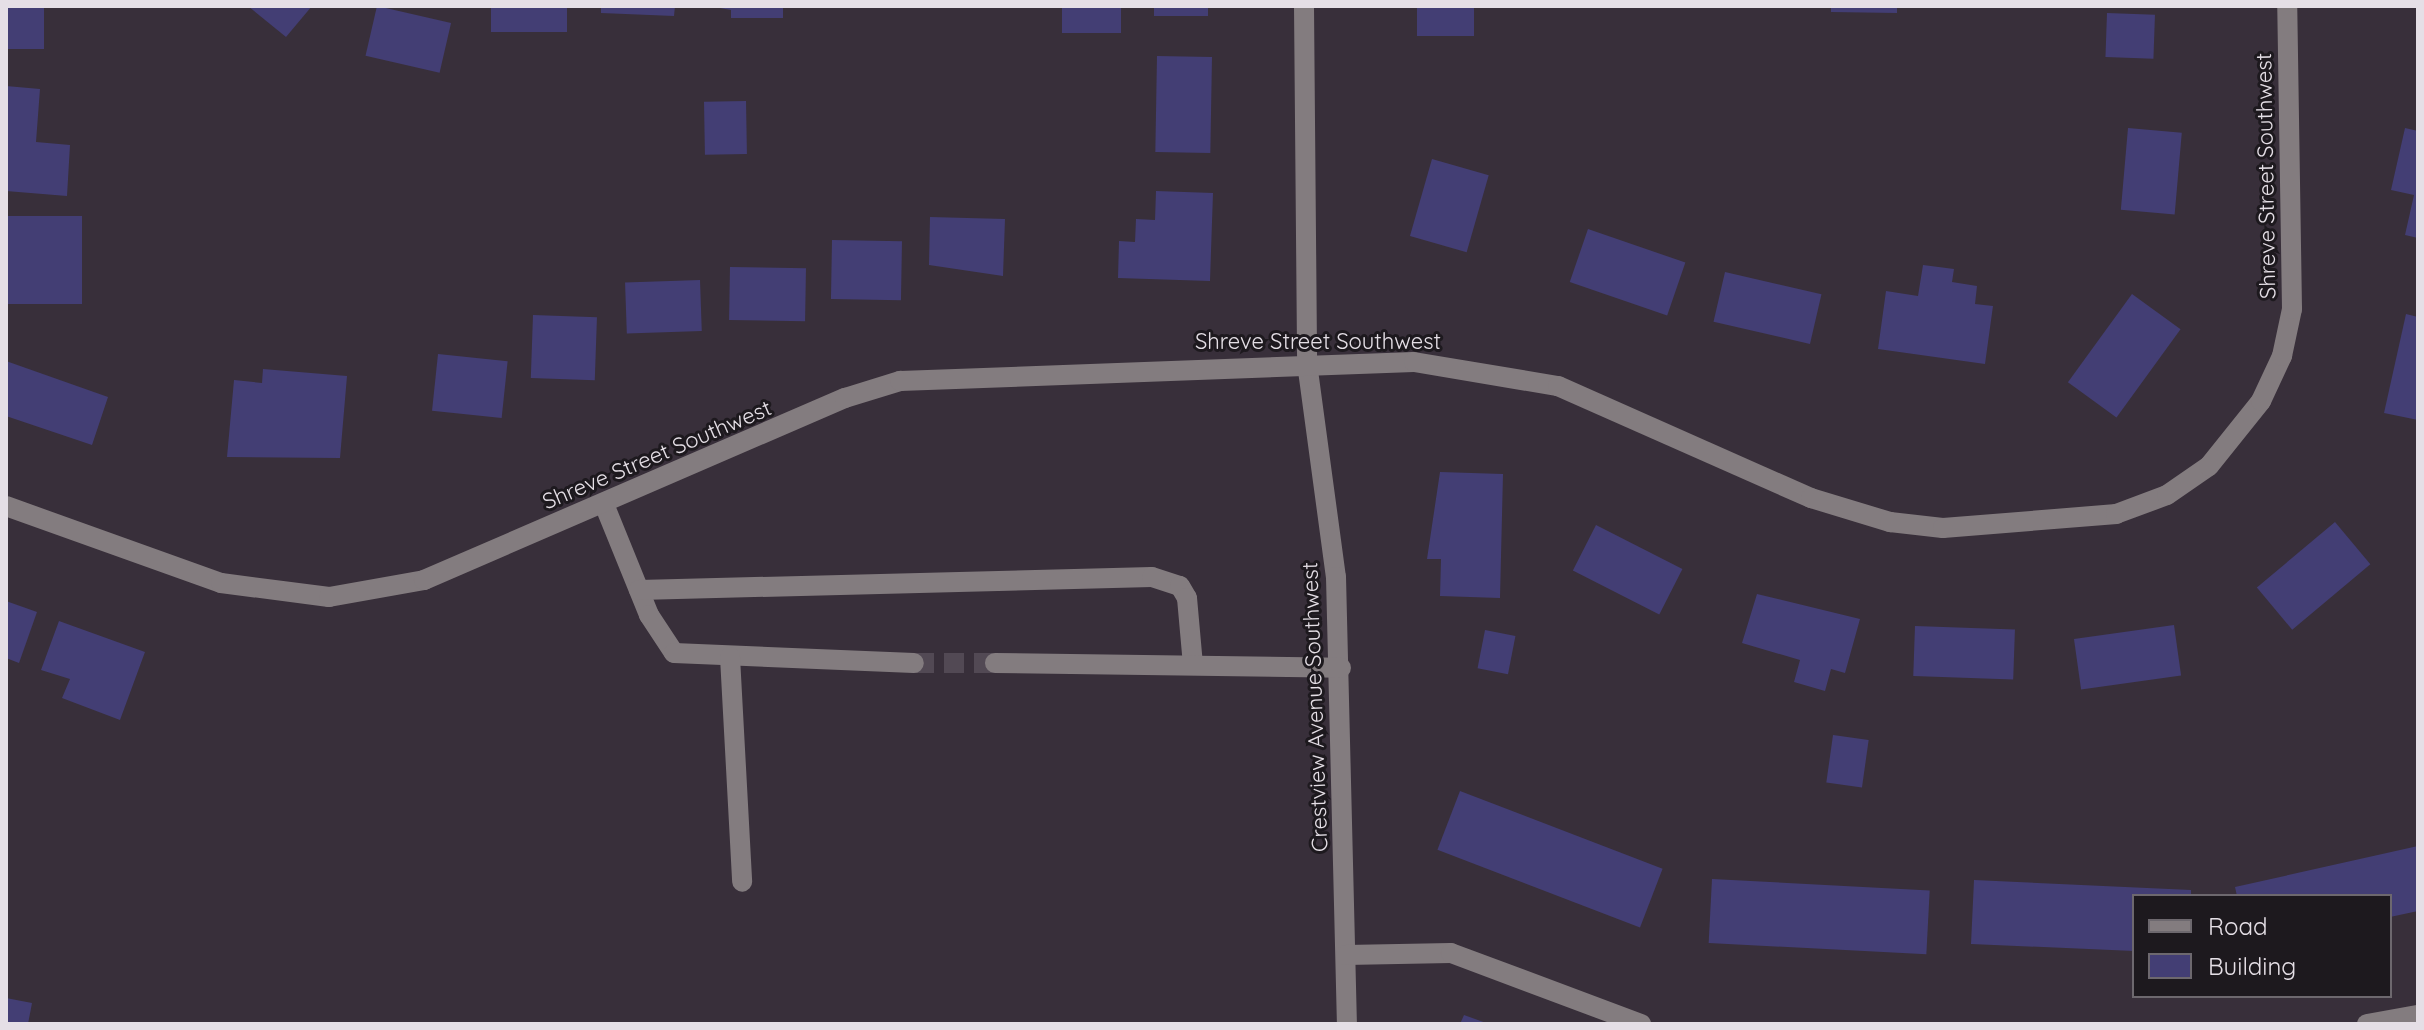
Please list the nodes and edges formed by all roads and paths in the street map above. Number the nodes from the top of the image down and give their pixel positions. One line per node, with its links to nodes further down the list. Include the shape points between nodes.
1 (1304, 6): 3 (street, Crestview Avenue Southwest)
2 (2287, 6): 3 (street, Shreve Street Southwest, via 2292,309 2282,356 2261,401 2224,450 2141,507 2082,520 1943,528 1890,522 1811,498 1558,386 1414,362)
3 (1307, 363): 4 (street, Shreve Street Southwest, via 900,381); 11 (street, Crestview Avenue Southwest)
4 (604, 504): 5 (street, Shreve Street Southwest, via 424,580 329,597 221,583); 6 (street)
5 (6, 506)
6 (639, 590): 7 (street, via 674,653); 10 (street, via 1152,577 1180,586 1187,598)
7 (730, 657): 8 (street); 12 (street)
8 (914, 663)
9 (995, 663): 10 (street)
10 (1193, 665): 11 (street)
11 (1341, 668): 13 (street, Crestview Avenue Southwest)
12 (742, 882)
13 (1346, 955): 15 (street, Crestview Avenue Southwest); 16 (street, via 1451,953)
14 (2418, 1015): 17 (street)
15 (1347, 1024)
16 (1641, 1024)
17 (2367, 1024)

